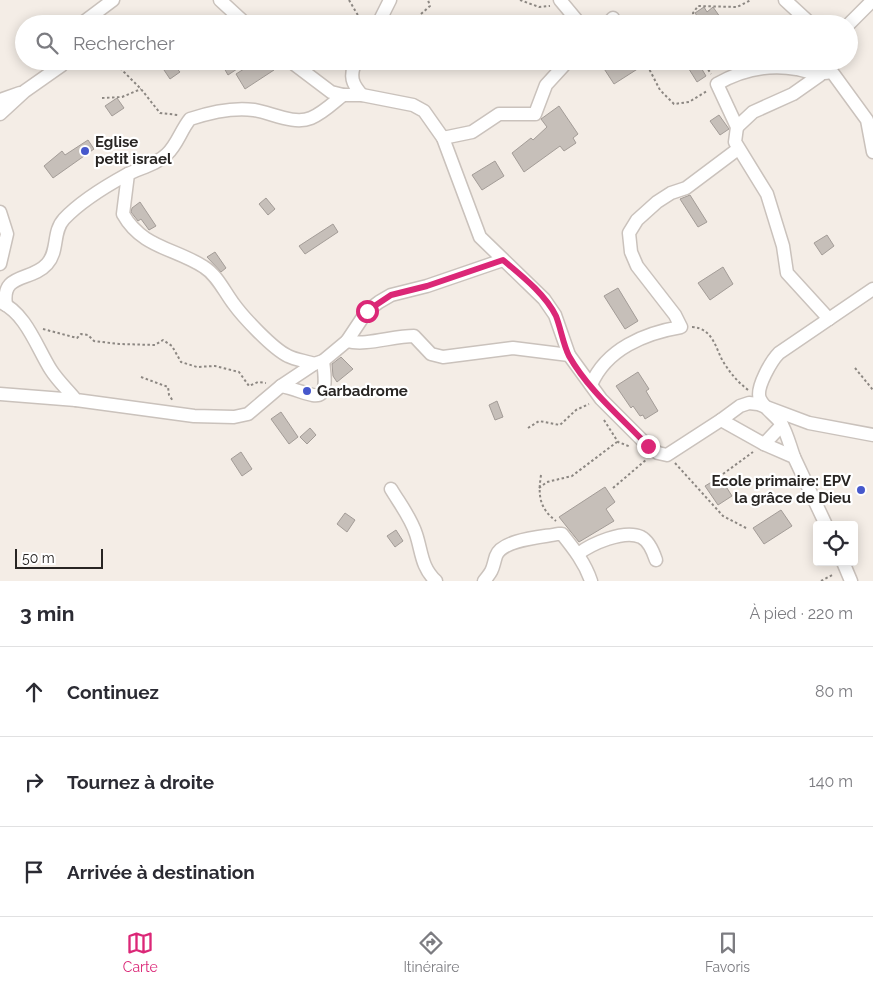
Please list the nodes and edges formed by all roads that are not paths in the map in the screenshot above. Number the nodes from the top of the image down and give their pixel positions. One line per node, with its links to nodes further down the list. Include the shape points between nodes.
1 (113, 0): 7 (street)
2 (220, 0): 8 (street)
3 (390, 0): 9 (street)
4 (785, 0): 11 (street)
5 (873, 0): 12 (street)
6 (563, 5): 10 (street)
7 (93, 15)
8 (236, 15)
9 (382, 15)
10 (572, 15)
11 (801, 15)
12 (858, 15)
13 (55, 70): 20 (street)
14 (302, 70): 21 (street, via 332,92)
15 (354, 70): 22 (street, via 351,79)
16 (560, 70): 27 (street, via 546,85 535,114 499,114 472,132)
17 (750, 70): 26 (street, via 738,72 717,84)
18 (826, 70): 26 (street, via 793,94 754,112)
19 (831, 70): 25 (street)
20 (25, 91): 23 (street); 24 (street)
21 (342, 95): 22 (street); 30 (street, via 310,119 298,120 235,109 190,119 167,154)
22 (362, 95): 27 (street, via 413,105 424,111)
23 (0, 100)
24 (0, 114)
25 (870, 118): 29 (street)
26 (737, 127): 28 (street, via 734,135)
27 (443, 138): 32 (street, via 475,227 487,246)
28 (738, 149): 36 (street, via 767,194 787,273); 40 (street, via 686,188 656,202 637,220 629,234 631,252 637,266 681,327 646,337 613,353 602,363)
29 (873, 152)
30 (128, 174): 35 (street, via 64,219 58,228 54,254 35,273 18,278 9,285); 39 (street, via 123,214 136,232 166,251 211,272 240,314 288,356)
31 (0, 212): 33 (street, via 7,234)
32 (503, 260): 37 (street, via 391,295 367,311); 38 (street, via 544,299 555,315)
33 (0, 264)
34 (873, 288): 36 (street)
35 (3, 304): 43 (street, via 28,328 51,370)
36 (829, 319): 44 (street, via 772,360 759,392 760,399)
37 (347, 341): 38 (street, via 356,343 414,336 431,354 443,357 513,348); 39 (street)
38 (568, 355): 40 (street)
39 (319, 362): 41 (street); 41 (street, via 326,383 325,389 317,396 310,397)
40 (591, 385): 45 (street, via 601,399 658,451)
41 (282, 386): 43 (street, via 248,414 234,417 165,413)
42 (0, 394): 43 (street)
43 (76, 400)
44 (770, 409): 45 (street, via 749,403); 46 (street); 47 (street, via 809,423)
45 (722, 420): 48 (street)
46 (782, 425): 48 (street); 49 (street)
47 (873, 435)
48 (764, 444): 49 (street)
49 (794, 457): 51 (street)
50 (391, 489): 55 (street, via 408,516 428,574)
51 (824, 521)
52 (578, 554): 53 (street, via 593,544 630,535 646,541); 56 (street, via 562,534 523,539 496,556 494,569); 57 (street)
53 (656, 560)
54 (844, 566): 58 (street)
55 (436, 581)
56 (484, 581)
57 (591, 581)
58 (851, 581)

